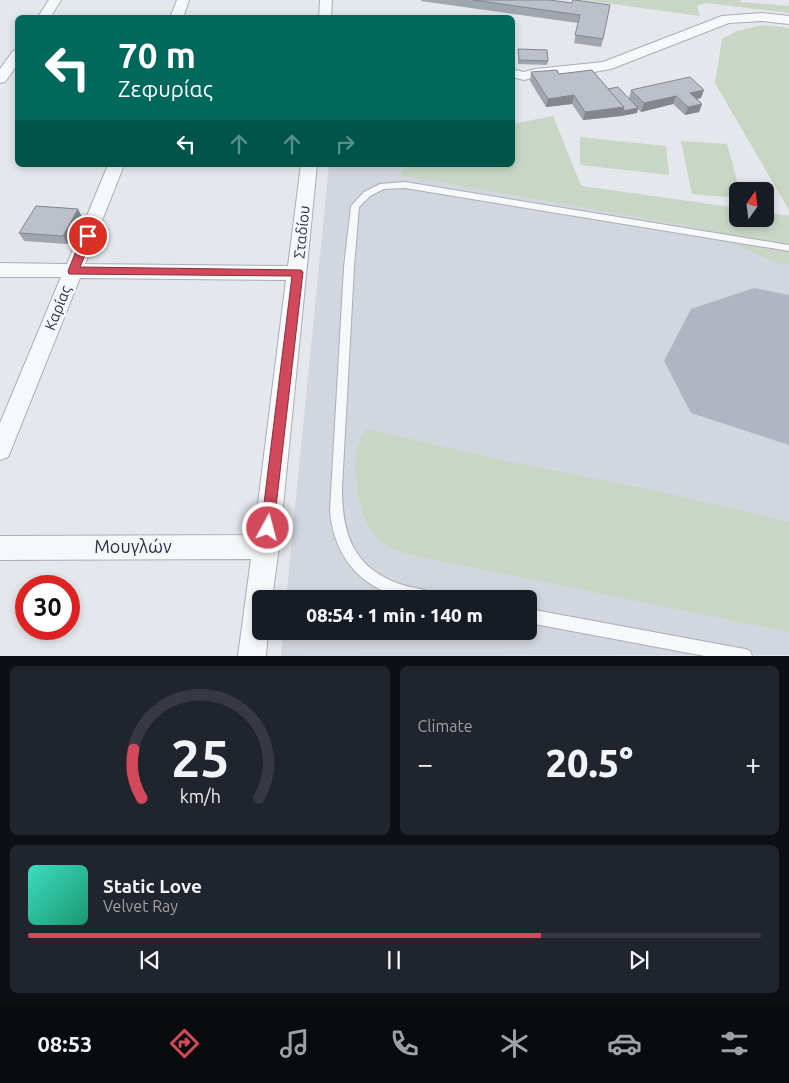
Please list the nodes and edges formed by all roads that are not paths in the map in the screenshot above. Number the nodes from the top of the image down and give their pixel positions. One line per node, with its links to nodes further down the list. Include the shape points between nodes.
1 (54, 0): 4 (street)
2 (183, 0): 5 (street)
3 (326, 0): 6 (street)
4 (44, 15)
5 (177, 15)
6 (325, 15)
7 (789, 20): 10 (street, via 762,17 727,19 606,66 535,73)
8 (15, 59): 9 (street)
9 (6, 73)
10 (518, 79)
11 (115, 167): 15 (street, Καρίας)
12 (309, 167): 16 (street, Σταδίου)
13 (789, 248): 20 (lane, via 405,185 383,186 367,194 355,206 336,488 337,519 344,545 356,566 377,583)
14 (0, 270): 15 (street)
15 (73, 271): 16 (street); 17 (street, Καρίας)
16 (297, 272): 18 (street, Σταδίου)
17 (0, 450)
18 (266, 547): 19 (street, Μουγλών); 22 (street, Σταδίου)
19 (0, 548)
20 (396, 590)
21 (537, 617): 23 (lane)
22 (252, 656)
23 (745, 656)

